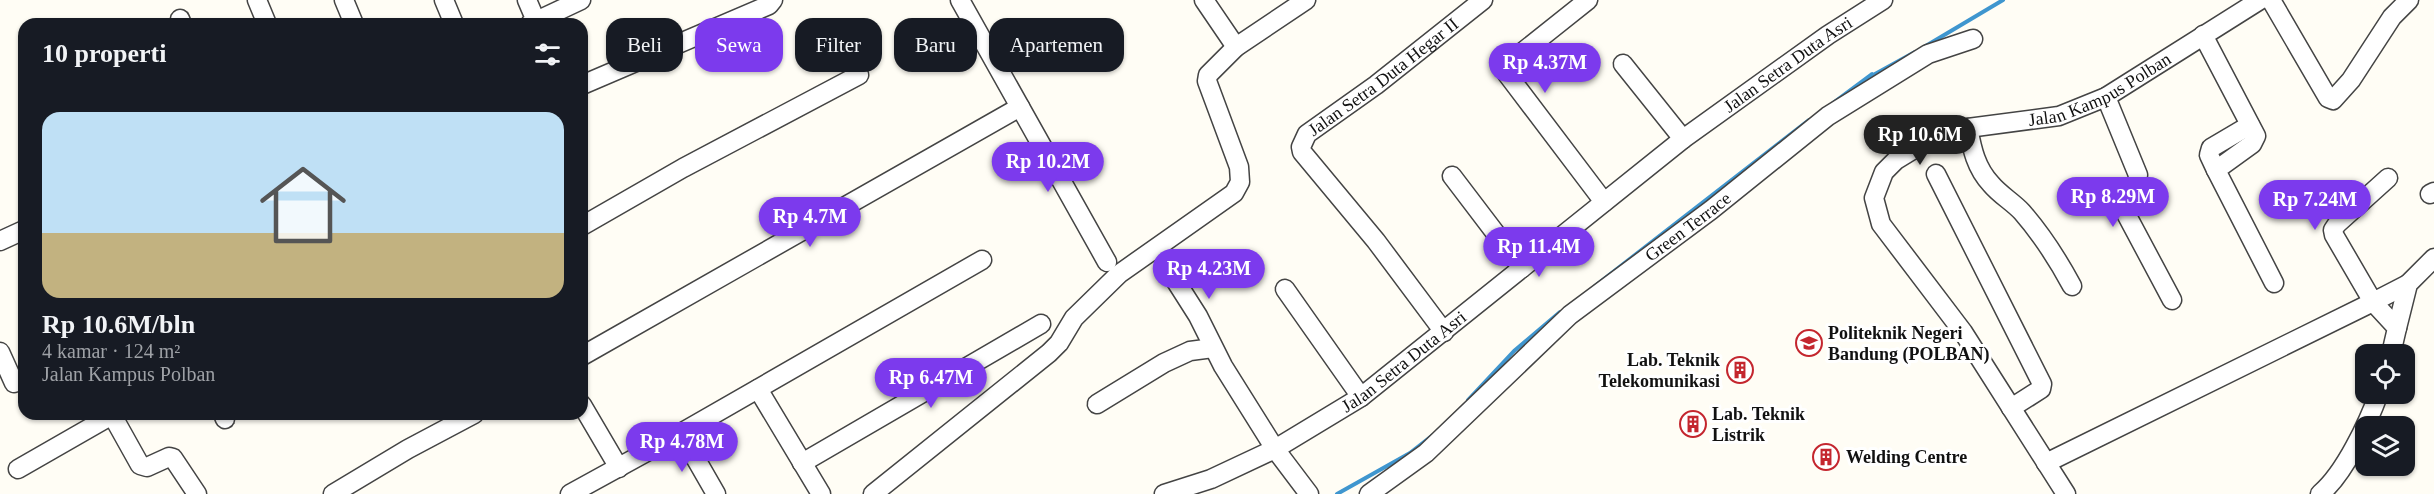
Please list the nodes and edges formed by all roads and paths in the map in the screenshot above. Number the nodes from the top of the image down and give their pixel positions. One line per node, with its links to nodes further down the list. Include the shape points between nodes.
1 (257, 0): 16 (street)
2 (344, 0): 17 (street)
3 (444, 0): 18 (street)
4 (527, 0): 19 (street)
5 (581, 0): 20 (street)
6 (773, 0): 26 (street)
7 (960, 0): 28 (street)
8 (1204, 0): 23 (street)
9 (1306, 0): 23 (street)
10 (1483, 0): 51 (street, Jalan Setra Duta Hegar II, via 1308,134 1301,147)
11 (1588, 0): 34 (street, via 1505,66 1507,74)
12 (1883, 0): 30 (street, Jalan Setra Duta Asri)
13 (2260, 0): 21 (street, Jalan Kampus Polban)
14 (2271, 0): 15 (street, via 2328,98 2333,100)
15 (2409, 0)
16 (264, 18)
17 (352, 18)
18 (452, 18)
19 (532, 18)
20 (543, 18)
21 (2203, 35): 27 (street, Jalan Kampus Polban); 43 (street, via 2250,125 2211,148 2209,155)
22 (1973, 39): 80 (street, Green Terrace, via 1928,54 1828,116 1570,315 1426,453)
23 (1236, 47): 77 (street, via 1211,69 1207,78 1239,167 1237,190 1119,274 1074,318 1049,353)
24 (1623, 64): 30 (street)
25 (859, 75): 35 (street)
26 (588, 82)
27 (2106, 97): 29 (street, Jalan Kampus Polban, via 2059,116); 47 (street, via 2138,174 2124,210)
28 (1020, 108): 40 (street); 55 (street)
29 (1968, 128): 45 (street, via 1983,174 2042,237); 61 (street, Jalan Kampus Polban, via 1932,138 1896,160 1884,172 1874,198 1881,224 1963,332)
30 (1683, 138): 34 (street, Jalan Setra Duta Asri)
31 (1936, 174): 61 (street, via 2042,384 2041,389)
32 (1452, 176): 41 (street)
33 (2388, 178): 48 (street, via 2333,230)
34 (1604, 202): 41 (street, Jalan Setra Duta Asri)
35 (588, 223)
36 (18, 233): 37 (street)
37 (0, 241)
38 (2434, 258): 44 (street)
39 (982, 260): 57 (street)
40 (1107, 262)
41 (1522, 268): 51 (street, Jalan Setra Duta Asri)
42 (1170, 272): 53 (street)
43 (2274, 284)
44 (2408, 284): 48 (street); 50 (street)
45 (2072, 286)
46 (1285, 289): 58 (street)
47 (2172, 300)
48 (2373, 302): 50 (street); 69 (street)
49 (1041, 324): 68 (street)
50 (2397, 328): 52 (street)
51 (1444, 332): 58 (street, Jalan Setra Duta Asri)
52 (2393, 344)
53 (1213, 348): 59 (street, via 1190,351 1164,363); 67 (street)
54 (0, 352): 56 (street)
55 (588, 353)
56 (14, 382)
57 (758, 388): 66 (street); 68 (street)
58 (1361, 397): 67 (street, Jalan Setra Duta Asri)
59 (1097, 404)
60 (2374, 404): 82 (street, via 2356,443)
61 (2011, 408): 69 (street, Jalan Kampus Polban)
62 (588, 410): 70 (street)
63 (104, 420): 71 (street)
64 (114, 420): 72 (street, via 140,465 147,467 173,458)
65 (463, 420): 73 (street)
66 (681, 433): 70 (street); 75 (street)
67 (1275, 449): 78 (street, Jalan Setra Duta Asri, via 1210,479); 79 (street)
68 (802, 462): 76 (street)
69 (2046, 463): 81 (street, Jalan Kampus Polban)
70 (619, 468): 74 (street)
71 (18, 469)
72 (197, 494)
73 (333, 494)
74 (570, 494)
75 (716, 494)
76 (821, 494)
77 (873, 494)
78 (1164, 494)
79 (1309, 494)
80 (1369, 494)
81 (2066, 494)
82 (2320, 494)

